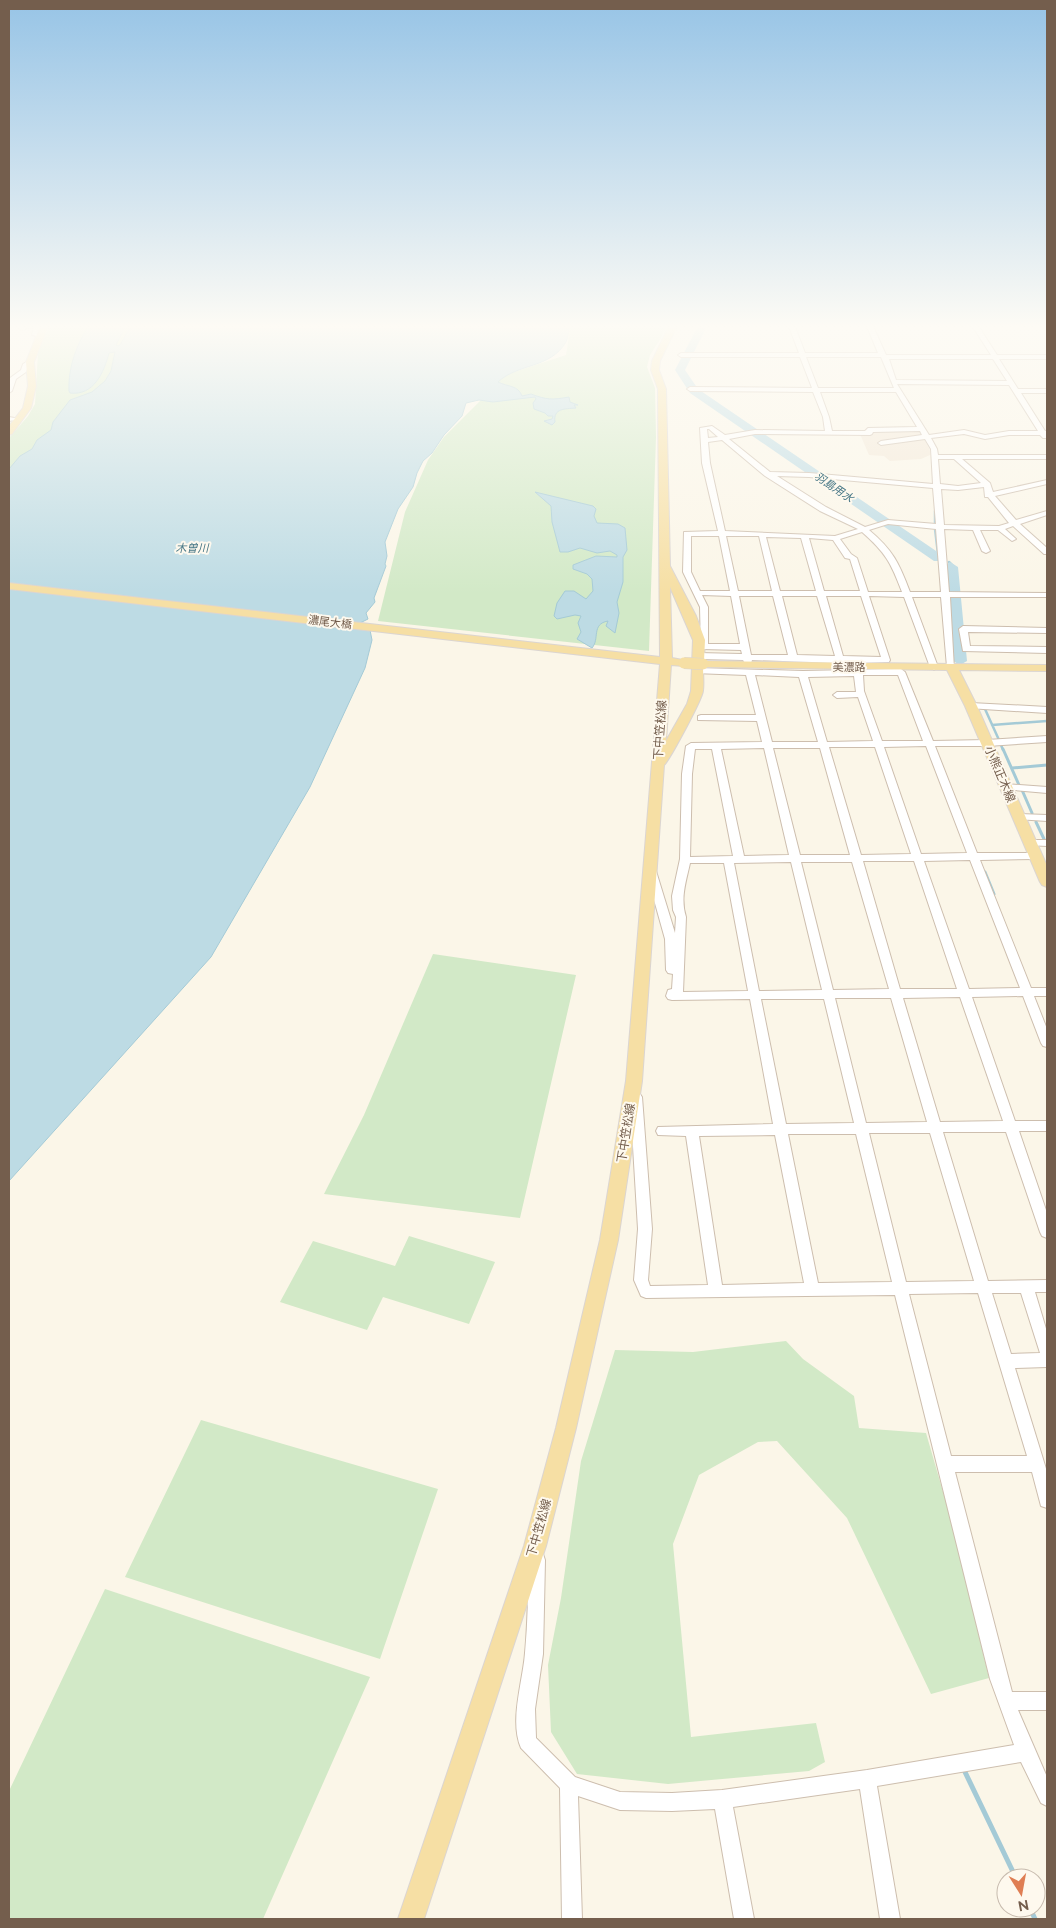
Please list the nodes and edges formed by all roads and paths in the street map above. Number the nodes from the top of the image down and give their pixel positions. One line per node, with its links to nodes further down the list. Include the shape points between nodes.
1 (21, 414): 6 (main road)
2 (663, 414): 38 (main road, 下中笠松線)
3 (823, 414): 8 (street)
4 (913, 414): 7 (street)
5 (1032, 414): 10 (street)
6 (11, 424)
7 (923, 429): 9 (street, via 868,430); 11 (street)
8 (829, 432): 9 (street); 12 (street, via 752,433)
9 (870, 433): 11 (street, via 883,446)
10 (1045, 433): 11 (street, via 985,437 964,432); 14 (street)
11 (928, 437): 15 (street)
12 (724, 438): 13 (street); 13 (street, via 710,427 703,428); 18 (street)
13 (705, 441): 31 (street, via 706,463)
14 (1047, 441)
15 (934, 457): 16 (street); 21 (street)
16 (956, 457): 17 (street); 20 (street)
17 (1047, 458)
18 (768, 474): 21 (street); 29 (street, via 823,509)
19 (1047, 482): 22 (street)
20 (988, 485): 21 (street); 22 (street)
21 (937, 486): 27 (street)
22 (988, 495): 25 (street)
23 (1047, 513): 24 (street)
24 (1031, 519): 25 (street); 26 (street)
25 (1015, 523): 30 (street); 37 (street)
26 (1047, 524)
27 (940, 527): 28 (street); 29 (street, via 884,523); 46 (street)
28 (975, 527): 30 (street); 36 (street)
29 (862, 528): 34 (street); 45 (street, via 891,556)
30 (1000, 528): 35 (street)
31 (722, 534): 32 (street); 40 (street, via 687,534 687,572); 41 (street)
32 (762, 534): 33 (street); 42 (street)
33 (804, 536): 34 (street); 43 (street)
34 (835, 538): 44 (street, via 853,558)
35 (1012, 539)
36 (986, 551)
37 (1047, 552)
38 (663, 562): 55 (main road, 下中笠松線); 58 (main road, via 699,640)
39 (9, 586): 55 (main road, 濃尾大橋)
40 (698, 593): 41 (street); 49 (street, via 704,607 704,647)
41 (734, 593): 42 (street); 49 (street)
42 (777, 593): 43 (street); 53 (street)
43 (822, 593): 44 (street); 56 (street)
44 (865, 594): 45 (street); 57 (street)
45 (907, 594): 46 (street); 59 (street)
46 (951, 595): 47 (street); 50 (street)
47 (1047, 595)
48 (1047, 630): 51 (street, via 963,630)
49 (745, 647): 54 (street)
50 (950, 648): 51 (street); 60 (street)
51 (964, 649): 52 (street)
52 (1047, 650)
53 (793, 658): 54 (street); 56 (street)
54 (747, 659): 58 (street)
55 (658, 660): 58 (main road, 美濃路, bridge); 79 (main road, 下中笠松線)
56 (840, 660): 57 (street)
57 (886, 660): 62 (street, via 895,661)
58 (700, 664): 62 (main road, 美濃路); 64 (street); 79 (main road, via 693,704 665,753)
59 (934, 667): 60 (main road, 美濃路); 62 (main road, 美濃路)
60 (952, 668): 61 (main road, 美濃路); 68 (main road, 小熊正木線)
61 (1047, 668)
62 (901, 670): 63 (street); 75 (street)
63 (858, 672): 65 (street); 66 (street)
64 (750, 673): 65 (street); 71 (street)
65 (803, 674): 76 (street)
66 (862, 694): 67 (street); 74 (street)
67 (837, 695)
68 (971, 706): 69 (street); 73 (main road, 小熊正木線)
69 (1047, 710)
70 (701, 718): 71 (street)
71 (762, 718): 78 (street)
72 (1047, 739): 73 (street)
73 (987, 743): 75 (street); 80 (main road, 小熊正木線)
74 (878, 744): 75 (street); 76 (street); 87 (street)
75 (930, 744): 88 (street)
76 (823, 745): 78 (street); 90 (street)
77 (716, 746): 78 (street); 91 (street); 92 (street, via 691,746 686,765)
78 (768, 746): 89 (street)
79 (657, 778): 93 (main road, 下中笠松線)
80 (1006, 787): 81 (street); 82 (main road, 小熊正木線)
81 (1047, 790)
82 (1019, 817): 83 (street); 84 (main road, 小熊正木線)
83 (1047, 818)
84 (1031, 842): 85 (street); 86 (main road, 小熊正木線)
85 (1047, 843)
86 (1036, 856): 88 (street); 94 (main road, 小熊正木線)
87 (918, 857): 88 (street); 90 (street); 97 (street)
88 (974, 857): 95 (street)
89 (794, 858): 90 (street); 91 (street); 99 (street)
90 (857, 858): 98 (street)
91 (734, 859): 92 (street); 101 (street)
92 (685, 860): 100 (street, via 677,908 681,916 678,991)
93 (649, 865): 100 (street, via 671,938); 103 (main road, 下中笠松線)
94 (1047, 882)
95 (1027, 992): 96 (street); 97 (street); 102 (street)
96 (1047, 992)
97 (966, 993): 98 (street); 105 (street)
98 (897, 994): 99 (street); 107 (street)
99 (829, 995): 101 (street); 106 (street)
100 (672, 996): 101 (street)
101 (754, 996): 108 (street)
102 (1047, 1043)
103 (634, 1082): 117 (street, via 645,1229 640,1280 646,1292); 125 (main road, 下中笠松線, via 609,1240)
104 (1047, 1126): 105 (street)
105 (1012, 1127): 107 (street); 111 (street)
106 (862, 1128): 107 (street); 108 (street); 115 (street)
107 (935, 1128): 114 (street)
108 (781, 1130): 109 (street); 116 (street)
109 (692, 1131): 110 (street); 117 (street)
110 (662, 1132)
111 (1047, 1232)
112 (1026, 1286): 113 (street); 114 (street); 118 (street)
113 (1047, 1286)
114 (982, 1287): 115 (street); 120 (street)
115 (902, 1289): 116 (street); 121 (street)
116 (812, 1290): 117 (street)
117 (716, 1291)
118 (1047, 1354)
119 (1047, 1360): 120 (street)
120 (1005, 1361): 122 (street)
121 (945, 1464): 122 (street); 126 (street, via 994,1667)
122 (1037, 1464): 123 (street)
123 (1045, 1484): 124 (street)
124 (1047, 1500)
125 (535, 1546): 130 (street, via 534,1654 526,1709 527,1742); 133 (main road, 下中笠松線)
126 (1007, 1701): 127 (street); 128 (street)
127 (1047, 1701)
128 (1026, 1752): 129 (street); 131 (street)
129 (867, 1779): 132 (street); 136 (street)
130 (569, 1784): 132 (street, via 620,1801); 134 (street)
131 (1047, 1797)
132 (722, 1799): 135 (street)
133 (411, 1919)
134 (572, 1919)
135 (744, 1919)
136 (890, 1919)

